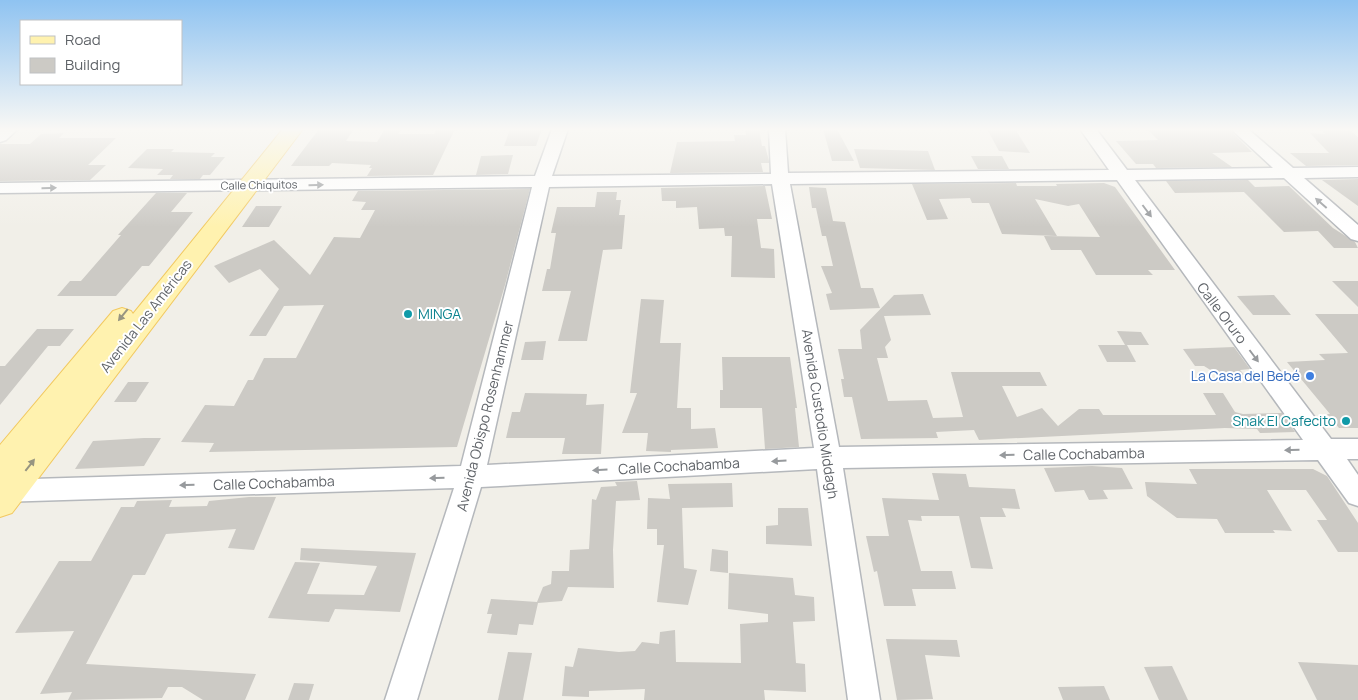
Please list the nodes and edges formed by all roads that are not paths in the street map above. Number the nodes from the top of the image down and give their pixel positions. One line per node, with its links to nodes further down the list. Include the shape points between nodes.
1 (255, 162): 12 (main road, Avenida Las Américas)
2 (261, 162): 12 (main road, Avenida Las Américas)
3 (549, 162): 11 (street, Avenida Obispo Rosenhammer)
4 (779, 162): 10 (street, Avenida Custodio Middagh)
5 (1111, 162): 9 (street, Calle Oruro)
6 (1275, 162): 7 (street)
7 (1286, 172): 8 (street, Calle Chiquitos); 9 (street, Calle Chiquitos); 14 (street, one-way to 7)
8 (1358, 172)
9 (1121, 176): 10 (street, Calle Chiquitos); 16 (street, Calle Oruro, one-way to 16)
10 (780, 179): 11 (street, Calle Chiquitos); 17 (street, Avenida Custodio Middagh)
11 (542, 181): 12 (street, Calle Chiquitos, one-way to 11); 19 (street, Avenida Obispo Rosenhammer)
12 (238, 186): 13 (street, Calle Chiquitos, one-way to 12); 18 (main road, Avenida Las Américas, one-way to 18); 20 (main road, Avenida Las Américas, one-way to 12)
13 (0, 188)
14 (1358, 235)
15 (1358, 449): 16 (street, Calle Cochabamba)
16 (1324, 450): 17 (street, Calle Cochabamba, one-way to 17); 21 (street, Calle Oruro)
17 (828, 458): 19 (street, Calle Cochabamba, one-way to 19); 23 (street, Avenida Custodio Middagh)
18 (0, 467)
19 (471, 477): 20 (street, Calle Cochabamba, one-way to 20); 22 (street, Avenida Obispo Rosenhammer)
20 (3, 495)
21 (1358, 495)
22 (400, 700)
23 (864, 700)

